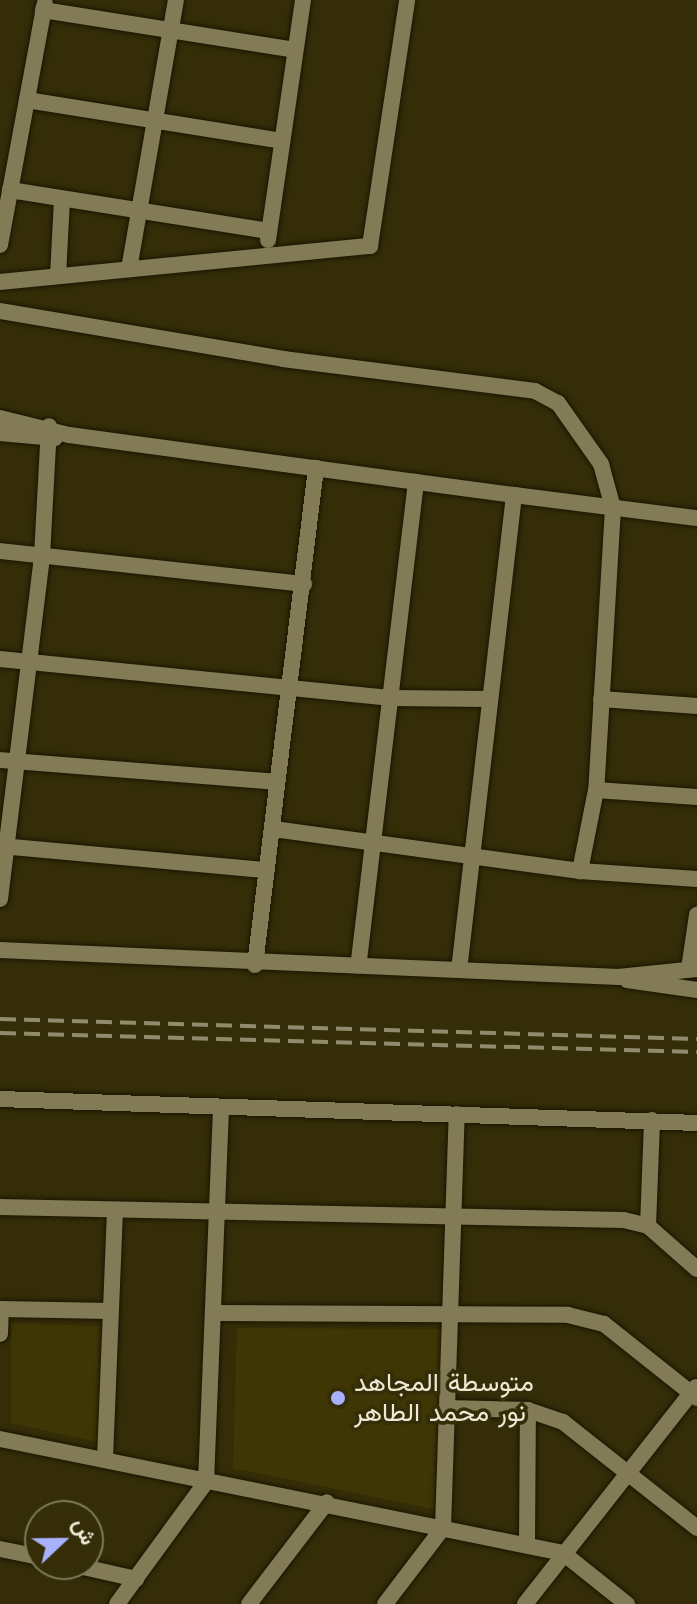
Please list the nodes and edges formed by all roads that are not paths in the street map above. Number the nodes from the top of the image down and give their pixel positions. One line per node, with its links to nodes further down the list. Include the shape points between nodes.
1 (176, 0): 5 (street)
2 (303, 0): 6 (street)
3 (407, 0): 15 (street, via 370,246)
4 (44, 5): 5 (street); 7 (street)
5 (170, 30): 6 (street); 8 (street)
6 (295, 50): 9 (street)
7 (27, 100): 8 (street); 10 (street)
8 (154, 122): 9 (street); 12 (street)
9 (282, 141): 13 (street)
10 (10, 190): 11 (street); 14 (street)
11 (62, 199): 12 (street); 17 (street)
12 (139, 213): 13 (street); 16 (street)
13 (269, 231): 15 (street)
14 (0, 245)
15 (265, 256): 16 (street)
16 (129, 269): 17 (street)
17 (58, 276): 18 (street)
18 (0, 282)
19 (0, 311): 26 (street, via 283,359 535,391 558,403 589,442)
20 (0, 418): 22 (street)
21 (0, 433): 22 (street)
22 (48, 433): 23 (street); 29 (street)
23 (316, 468): 24 (street); 30 (street)
24 (416, 482): 25 (street); 34 (street)
25 (514, 495): 26 (street); 35 (street)
26 (613, 508): 27 (street); 36 (street)
27 (697, 518)
28 (0, 551): 29 (street)
29 (42, 556): 30 (street); 32 (street)
30 (304, 584): 33 (street)
31 (0, 659): 32 (street)
32 (30, 663): 33 (street); 39 (street)
33 (294, 689): 34 (street); 40 (street)
34 (392, 698): 35 (street); 44 (street)
35 (487, 699): 46 (street)
36 (601, 699): 37 (street); 41 (street)
37 (697, 706)
38 (0, 760): 39 (street)
39 (19, 762): 40 (street); 45 (street)
40 (277, 782): 43 (street)
41 (596, 790): 42 (street); 48 (street)
42 (697, 797)
43 (272, 829): 44 (street); 47 (street)
44 (371, 845): 46 (street); 54 (street)
45 (4, 846): 47 (street); 50 (street)
46 (472, 851): 48 (street); 55 (street)
47 (267, 870): 53 (street)
48 (580, 871): 49 (street)
49 (697, 879)
50 (0, 899)
51 (697, 915): 56 (street)
52 (0, 950): 53 (street)
53 (255, 965): 54 (street)
54 (358, 966): 55 (street)
55 (459, 969): 57 (street)
56 (693, 969): 57 (street)
57 (618, 977): 58 (street)
58 (697, 990)
59 (0, 1099): 60 (street)
60 (221, 1109): 61 (street); 66 (street)
61 (457, 1114): 62 (street); 67 (street)
62 (652, 1120): 63 (street); 68 (street)
63 (697, 1123)
64 (0, 1207): 65 (street)
65 (115, 1210): 66 (street); 71 (street)
66 (218, 1213): 67 (street); 72 (street)
67 (456, 1214): 68 (street); 73 (street)
68 (648, 1226): 69 (street)
69 (697, 1269)
70 (0, 1309): 71 (street); 74 (street)
71 (111, 1311): 79 (street)
72 (217, 1313): 73 (street); 81 (street)
73 (450, 1314): 75 (street, via 591,1319); 76 (street)
74 (0, 1334)
75 (695, 1393): 80 (street)
76 (447, 1408): 77 (street); 83 (street)
77 (528, 1410): 80 (street, via 563,1422); 85 (street)
78 (0, 1439): 79 (street)
79 (105, 1459): 81 (street)
80 (628, 1472): 84 (street); 87 (street)
81 (206, 1482): 82 (street); 90 (street)
82 (327, 1502): 83 (street); 91 (street)
83 (443, 1528): 85 (street); 93 (street)
84 (697, 1528)
85 (527, 1544): 87 (street)
86 (0, 1549): 88 (street)
87 (563, 1553): 94 (street); 95 (street)
88 (24, 1554)
89 (104, 1572): 90 (street)
90 (136, 1579): 92 (street)
91 (251, 1603)
92 (117, 1604)
93 (385, 1604)
94 (525, 1604)
95 (627, 1604)

